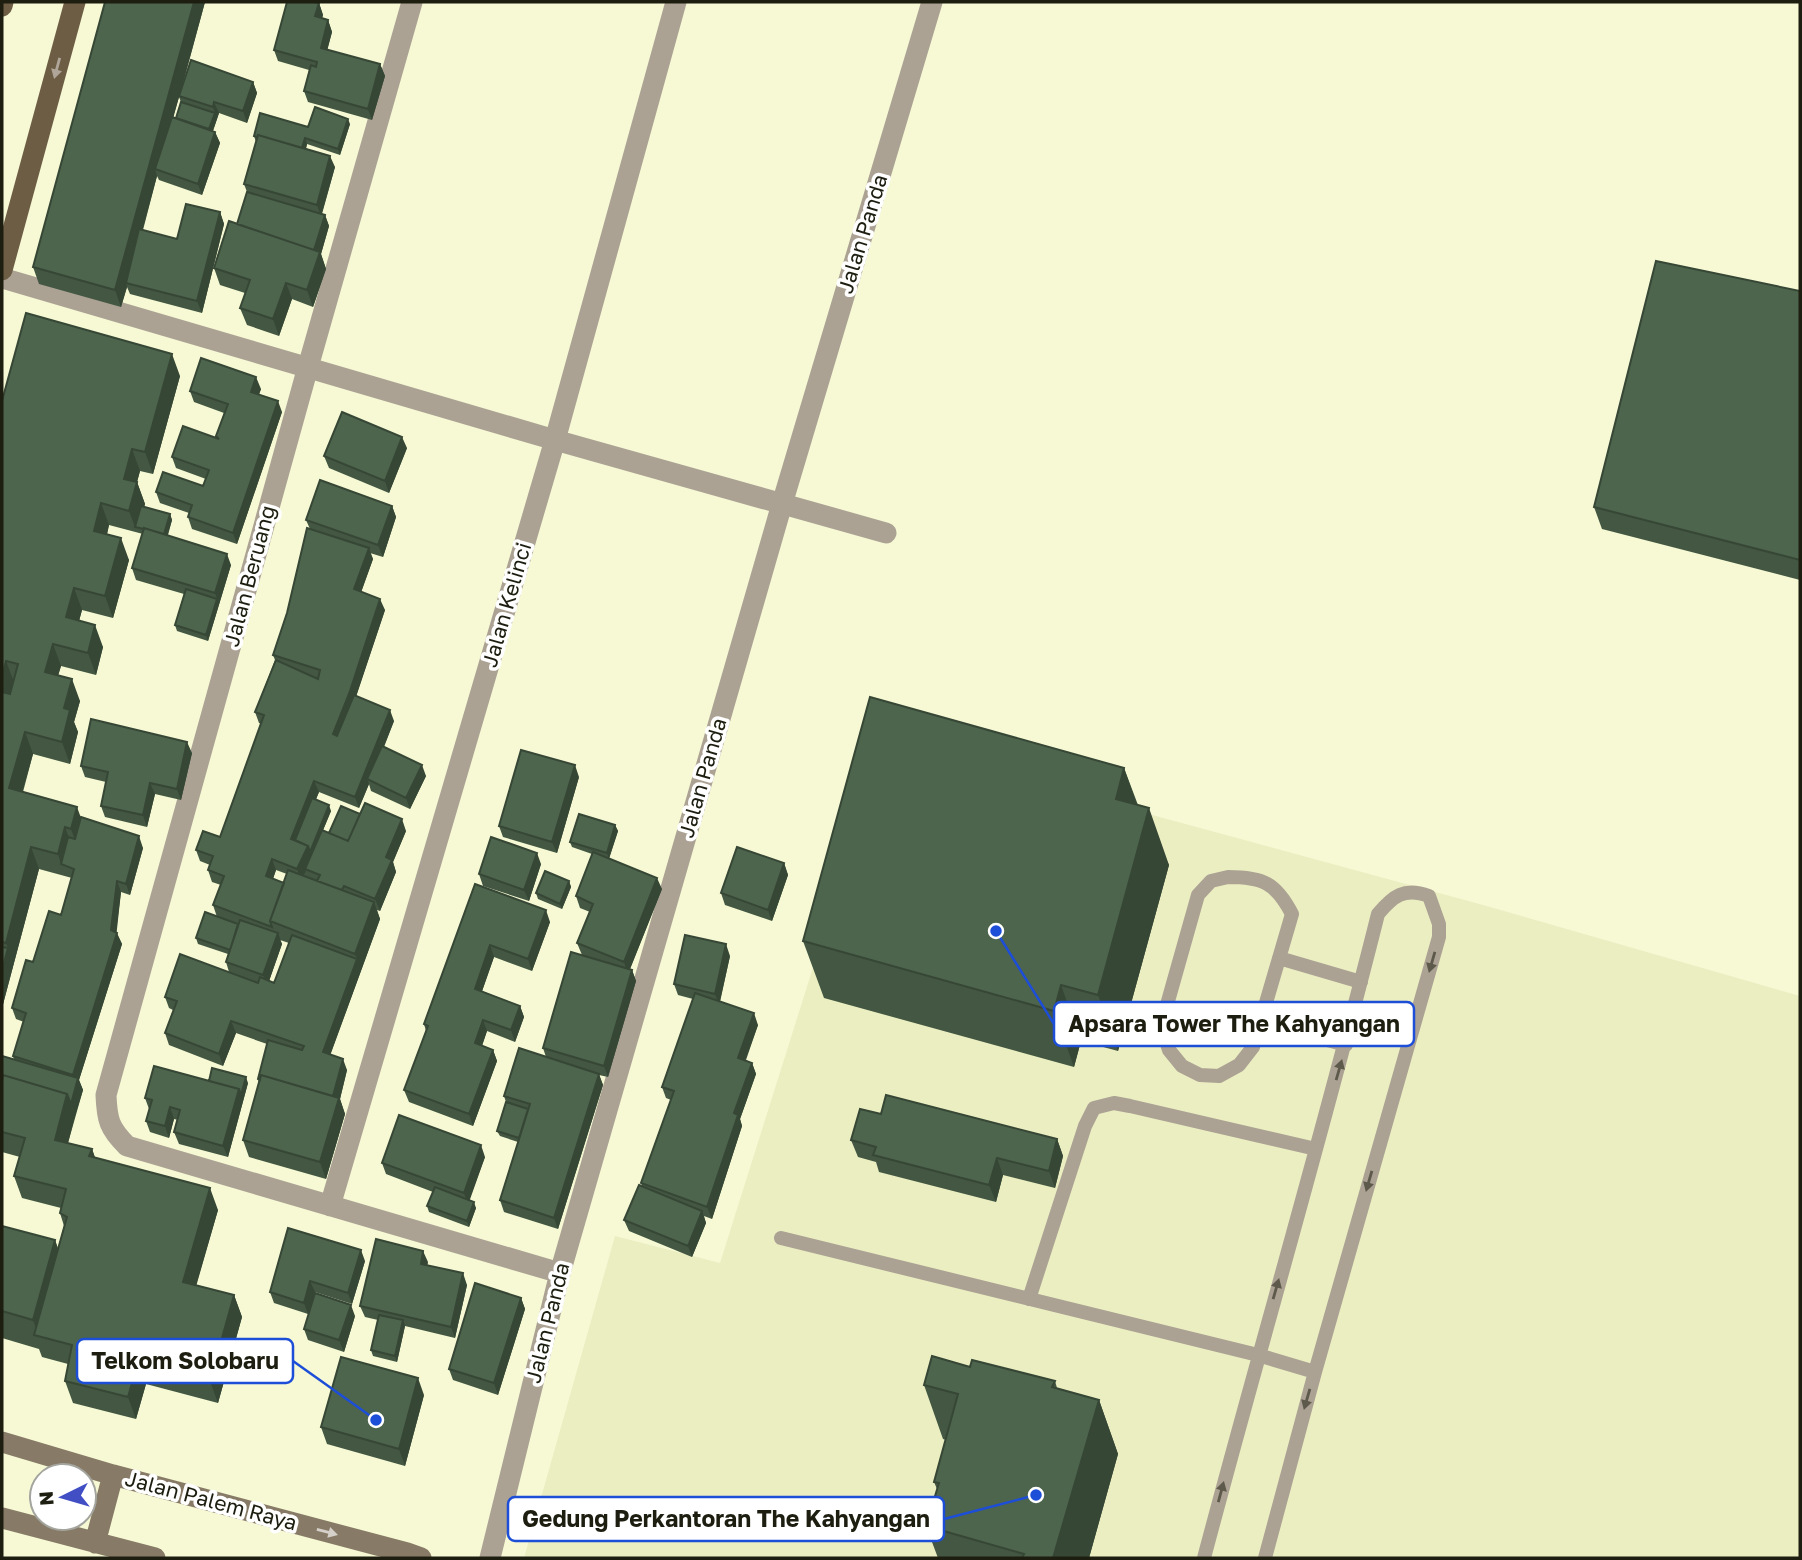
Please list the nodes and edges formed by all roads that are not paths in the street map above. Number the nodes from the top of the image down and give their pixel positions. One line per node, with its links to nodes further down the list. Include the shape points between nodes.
1 (75, 2): 5 (main road, one-way to 5)
2 (412, 2): 7 (street, Jalan Beruang)
3 (676, 2): 8 (street, Jalan Kelinci)
4 (932, 2): 9 (street, Jalan Panda)
5 (2, 270)
6 (2, 278): 7 (street)
7 (308, 367): 8 (street); 16 (street, Jalan Beruang, via 106,1095 112,1131 127,1146)
8 (555, 440): 9 (street); 16 (street, Jalan Kelinci)
9 (782, 504): 10 (street); 18 (street, Jalan Panda)
10 (886, 533)
11 (1279, 958): 12 (lane); 13 (lane); 13 (lane, via 1292,914 1282,895 1250,877 1211,881 1198,895 1163,1017 1161,1026 1169,1049 1182,1066 1219,1076 1238,1065 1253,1047)
12 (1362, 982): 14 (lane); 21 (lane, one-way to 21, via 1378,914 1392,897 1414,891 1429,896 1439,937)
13 (1261, 1022): 14 (lane)
14 (1346, 1045): 15 (lane, one-way to 14)
15 (1316, 1149): 19 (lane, via 1122,1104 1094,1108); 20 (lane, one-way to 15)
16 (330, 1206): 18 (street)
17 (781, 1238): 19 (lane)
18 (560, 1273): 28 (street, Jalan Panda)
19 (1029, 1299): 20 (lane)
20 (1258, 1355): 21 (lane); 29 (lane, one-way to 20)
21 (1315, 1372): 30 (lane, one-way to 30)
22 (2, 1442): 23 (street, Jalan Palem Raya)
23 (113, 1475): 25 (street); 27 (street, Jalan Palem Raya, one-way to 27)
24 (2, 1518): 25 (street)
25 (95, 1543): 26 (street)
26 (155, 1558)
27 (421, 1558)
28 (490, 1558)
29 (1204, 1558)
30 (1265, 1558)

